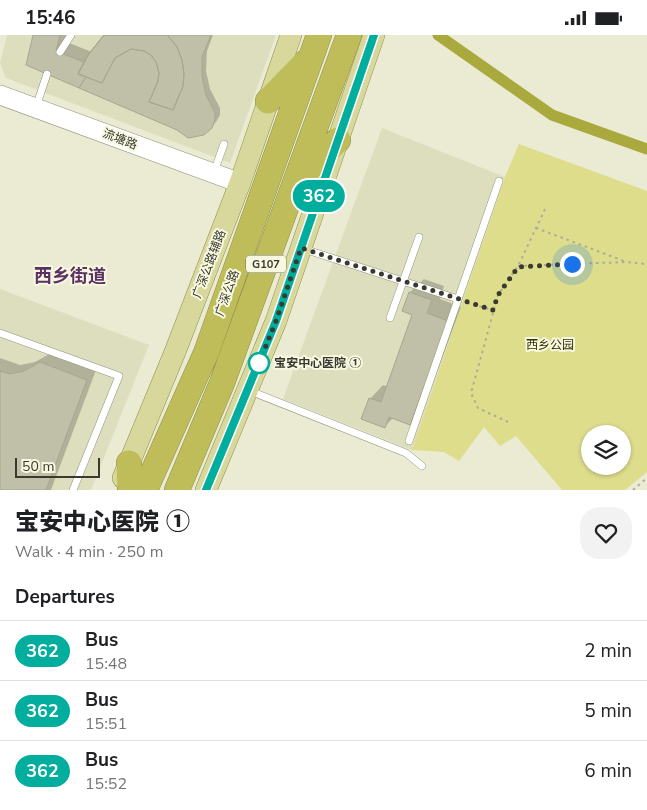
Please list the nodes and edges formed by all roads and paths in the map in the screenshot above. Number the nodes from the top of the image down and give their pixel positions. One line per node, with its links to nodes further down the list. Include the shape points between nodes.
1 (71, 35): 6 (lane)
2 (291, 35): 9 (main road, 广深公路辅路)
3 (349, 35): 16 (highway, G107)
4 (374, 35): 11 (main road)
5 (315, 46): 9 (highway); 38 (highway, 广深公路 / G107, via 206,353)
6 (60, 52)
7 (47, 74): 10 (lane)
8 (0, 95): 10 (main road, 流塘路)
9 (268, 101): 15 (main road, 广深公路辅路)
10 (36, 108): 13 (main road, 流塘路)
11 (338, 140): 16 (highway); 20 (main road)
12 (224, 144): 13 (lane)
13 (213, 174): 15 (main road, 流塘路)
14 (499, 181): 25 (lane)
15 (240, 183): 32 (main road, 广深公路辅路, via 176,352)
16 (295, 183): 39 (highway, G107, via 222,383)
17 (546, 207): 18 (path)
18 (536, 228): 21 (path); 23 (path)
19 (419, 237): 24 (lane)
20 (301, 248): 24 (lane); 29 (main road)
21 (626, 262): 22 (path); 23 (path)
22 (647, 264)
23 (518, 267): 26 (path, via 498,295)
24 (404, 281): 25 (lane); 27 (lane)
25 (458, 299): 26 (path); 31 (lane)
26 (493, 310): 30 (path, via 471,393 478,408)
27 (390, 318)
28 (0, 333): 35 (lane, via 119,377)
29 (248, 390): 33 (lane, via 406,453); 40 (main road)
30 (508, 423)
31 (408, 441)
32 (129, 463): 36 (main road, 广深公路辅路); 37 (highway)
33 (422, 466)
34 (647, 478): 41 (path)
35 (73, 490)
36 (118, 490)
37 (130, 490)
38 (145, 490)
39 (177, 490)
40 (206, 490)
41 (633, 490)

